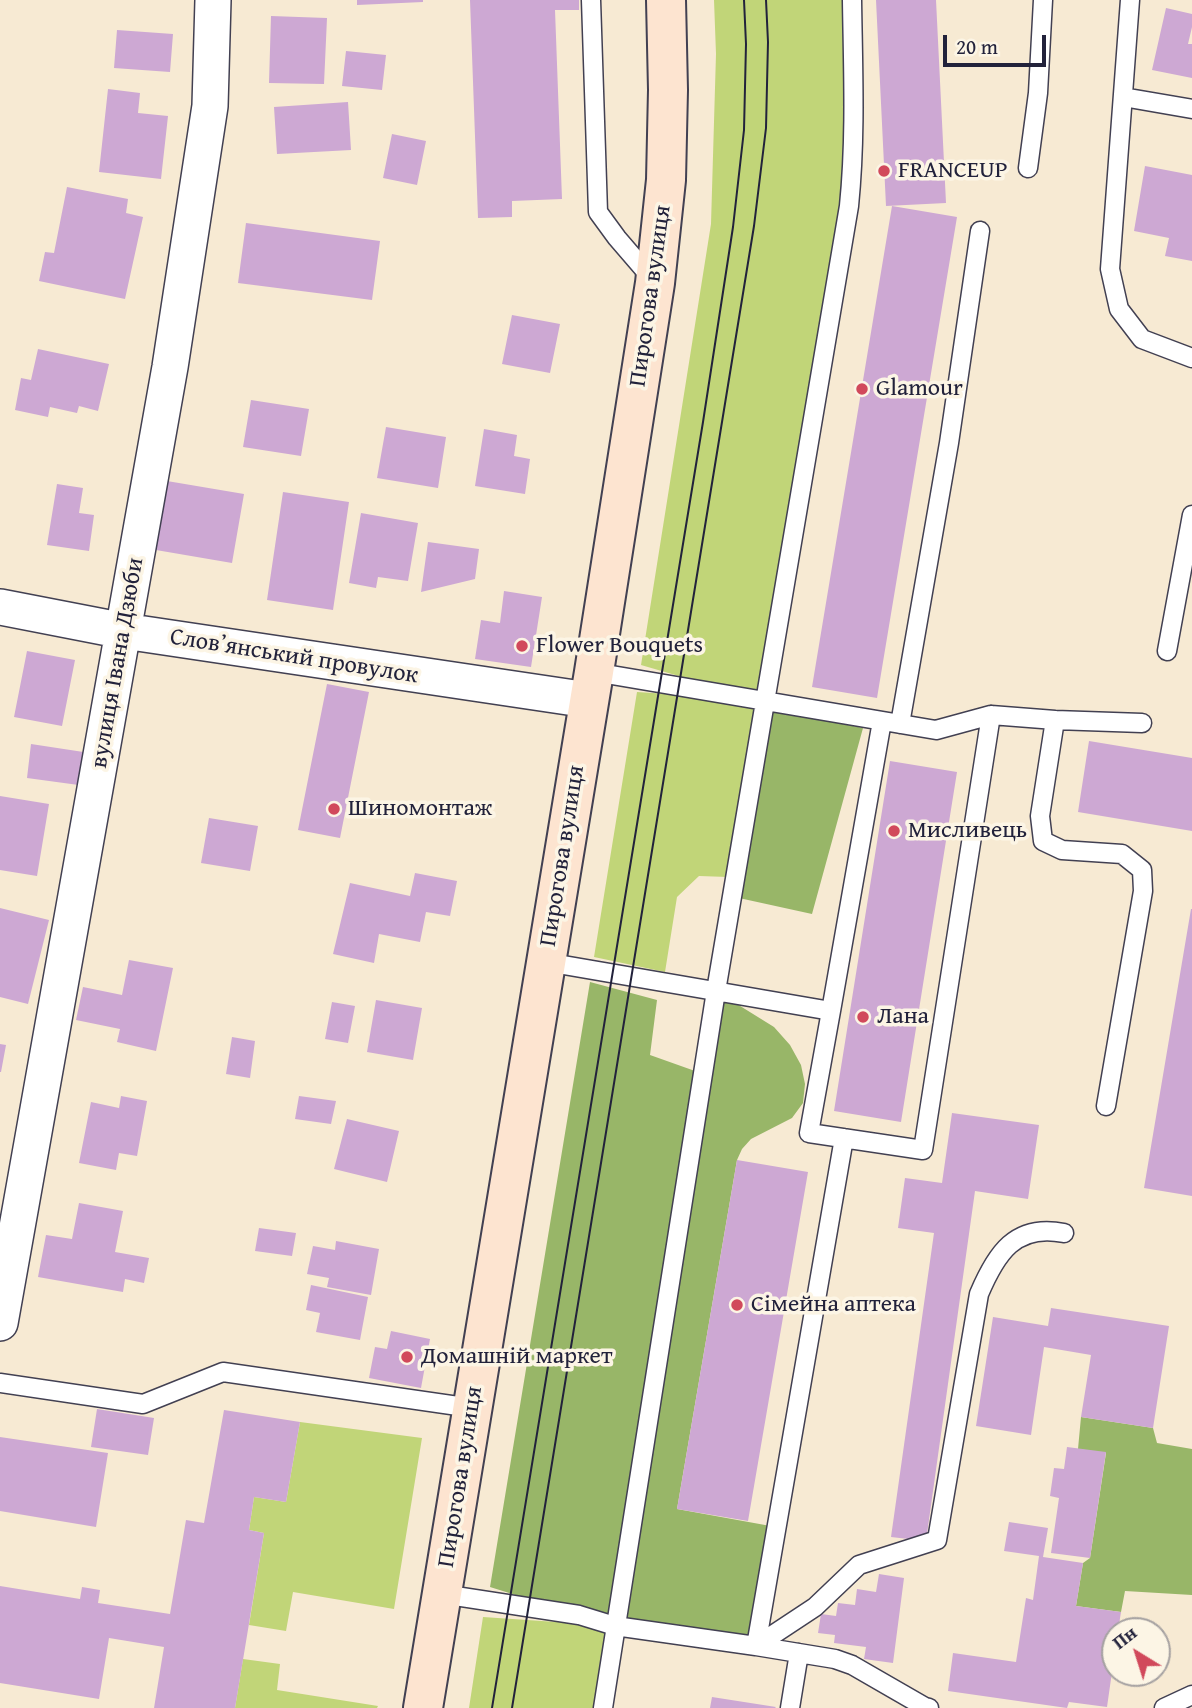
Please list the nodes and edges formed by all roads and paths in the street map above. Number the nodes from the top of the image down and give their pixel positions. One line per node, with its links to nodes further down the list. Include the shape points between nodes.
1 (213, 0): 15 (street, вулиця Івана Дзюби, via 210,106)
2 (591, 0): 11 (lane, via 598,212)
3 (666, 0): 11 (main road, Пирогова вулиця, via 666,167)
4 (852, 0): 18 (lane, via 855,130 849,206)
5 (1043, 0): 9 (lane)
6 (1130, 0): 7 (lane)
7 (1123, 97): 8 (lane); 12 (lane, via 1110,269 1119,309 1142,339)
8 (1192, 109)
9 (1028, 168)
10 (980, 231): 21 (lane, via 949,443)
11 (655, 283): 17 (main road, Пирогова вулиця)
12 (1192, 358)
13 (1192, 515): 16 (lane)
14 (0, 607): 15 (street, Словʼянський провулок)
15 (124, 631): 17 (street, Словʼянський провулок); 29 (street, вулиця Івана Дзюби)
16 (1167, 651)
17 (591, 686): 18 (lane); 23 (main road, Пирогова вулиця)
18 (765, 701): 21 (lane); 24 (lane)
19 (991, 715): 20 (lane); 21 (lane, via 936,730); 27 (lane, via 923,1150)
20 (1055, 720): 22 (lane); 26 (lane, via 1040,816 1043,841 1062,850 1122,854 1142,870 1143,891)
21 (891, 722): 25 (lane)
22 (1142, 723)
23 (546, 962): 24 (lane); 31 (main road, Пирогова вулиця)
24 (716, 991): 25 (lane); 33 (lane)
25 (831, 1011): 27 (lane, via 809,1133)
26 (1106, 1106)
27 (844, 1138): 34 (lane)
28 (1064, 1233): 34 (lane, via 1025,1234 1005,1248 989,1268 979,1294 937,1540 859,1565 815,1607)
29 (0, 1323)
30 (0, 1383): 31 (lane, via 144,1404 223,1373)
31 (472, 1408): 32 (main road, Пирогова вулиця)
32 (442, 1594): 33 (lane, via 579,1615); 37 (main road, Пирогова вулиця)
33 (615, 1626): 34 (lane); 38 (lane)
34 (755, 1646): 35 (lane)
35 (799, 1653): 39 (lane); 40 (lane, via 852,1665)
36 (1192, 1695): 41 (lane)
37 (423, 1708)
38 (603, 1708)
39 (790, 1708)
40 (929, 1708)
41 (1164, 1708)

